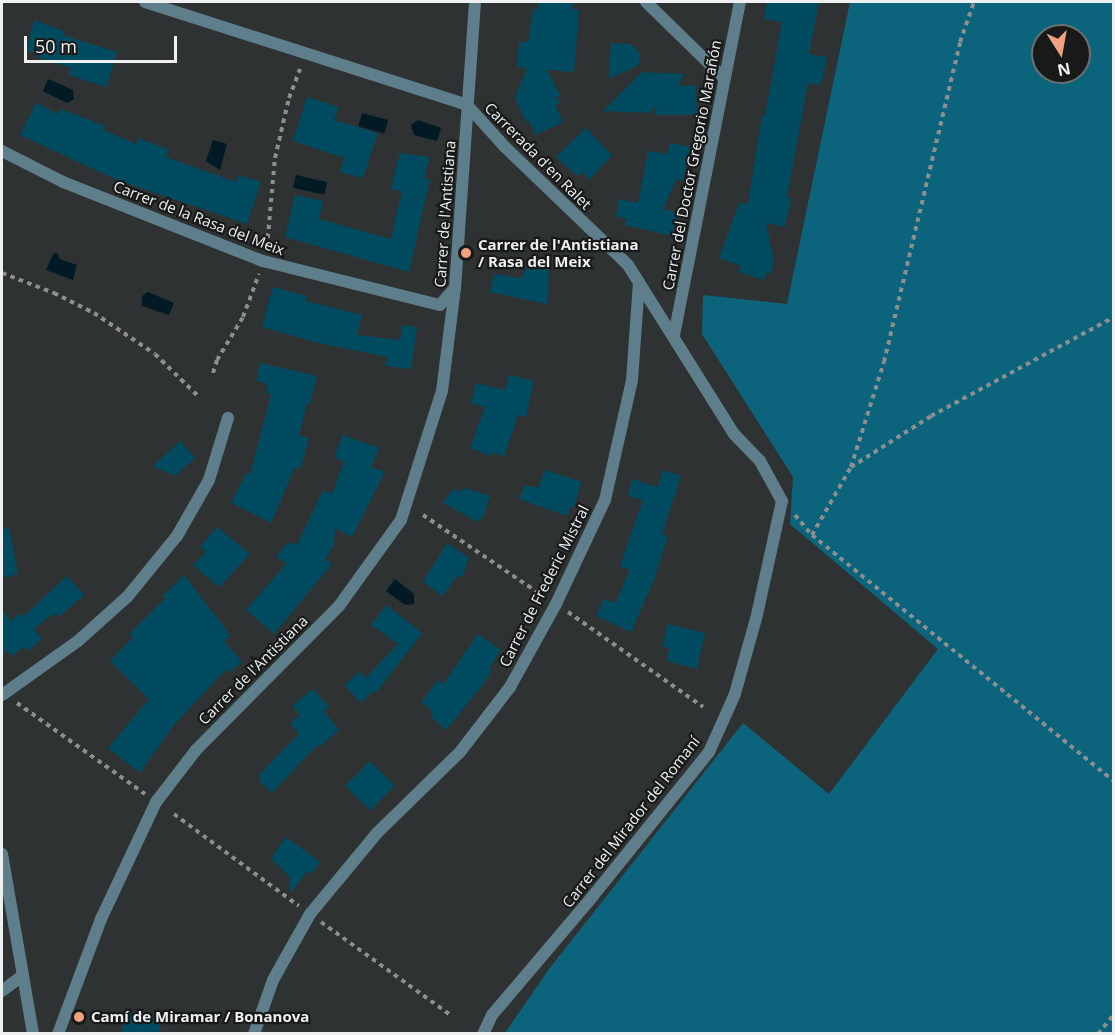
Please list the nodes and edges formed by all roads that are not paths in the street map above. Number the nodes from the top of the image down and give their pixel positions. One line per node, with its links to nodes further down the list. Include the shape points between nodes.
1 (146, 2): 6 (street, Carrerada d'en Ralet)
2 (475, 2): 6 (street, Carrer de l'Antistiana)
3 (646, 2): 5 (street)
4 (740, 2): 5 (street, Carrer del Doctor Gregorio Marañón)
5 (725, 78): 12 (street, Carrer del Doctor Gregorio Marañón)
6 (467, 105): 8 (street, Carrerada d'en Ralet, via 504,147 628,265); 9 (street, Carrer de l'Antistiana)
7 (2, 152): 10 (street, Carrer de la Rasa del Meix, via 63,182 263,261)
8 (639, 282): 12 (street, Carrerada d'en Ralet); 21 (street, Carrer de Frederic Mistral, via 632,380 605,500 556,604 510,687 460,752 377,833 310,914 273,980)
9 (455, 288): 10 (street); 11 (street, Carrer de l'Antistiana)
10 (440, 305): 11 (street, Carrer de l'Antistiana)
11 (451, 325): 20 (street, Carrer de l'Antistiana, via 442,391 401,520 339,606 195,750 156,802 101,919)
12 (674, 335): 14 (street, Carrerada d'en Ralet, via 734,434 760,461)
13 (228, 418): 15 (street, via 209,480 177,536 128,596)
14 (782, 501): 22 (street, Carrer del Mirador del Romaní, via 735,694 709,752 492,1015)
15 (7, 697)
16 (2, 854): 17 (street)
17 (23, 975): 18 (street); 19 (street)
18 (2, 991)
19 (33, 1034)
20 (58, 1034)
21 (254, 1034)
22 (483, 1034)

